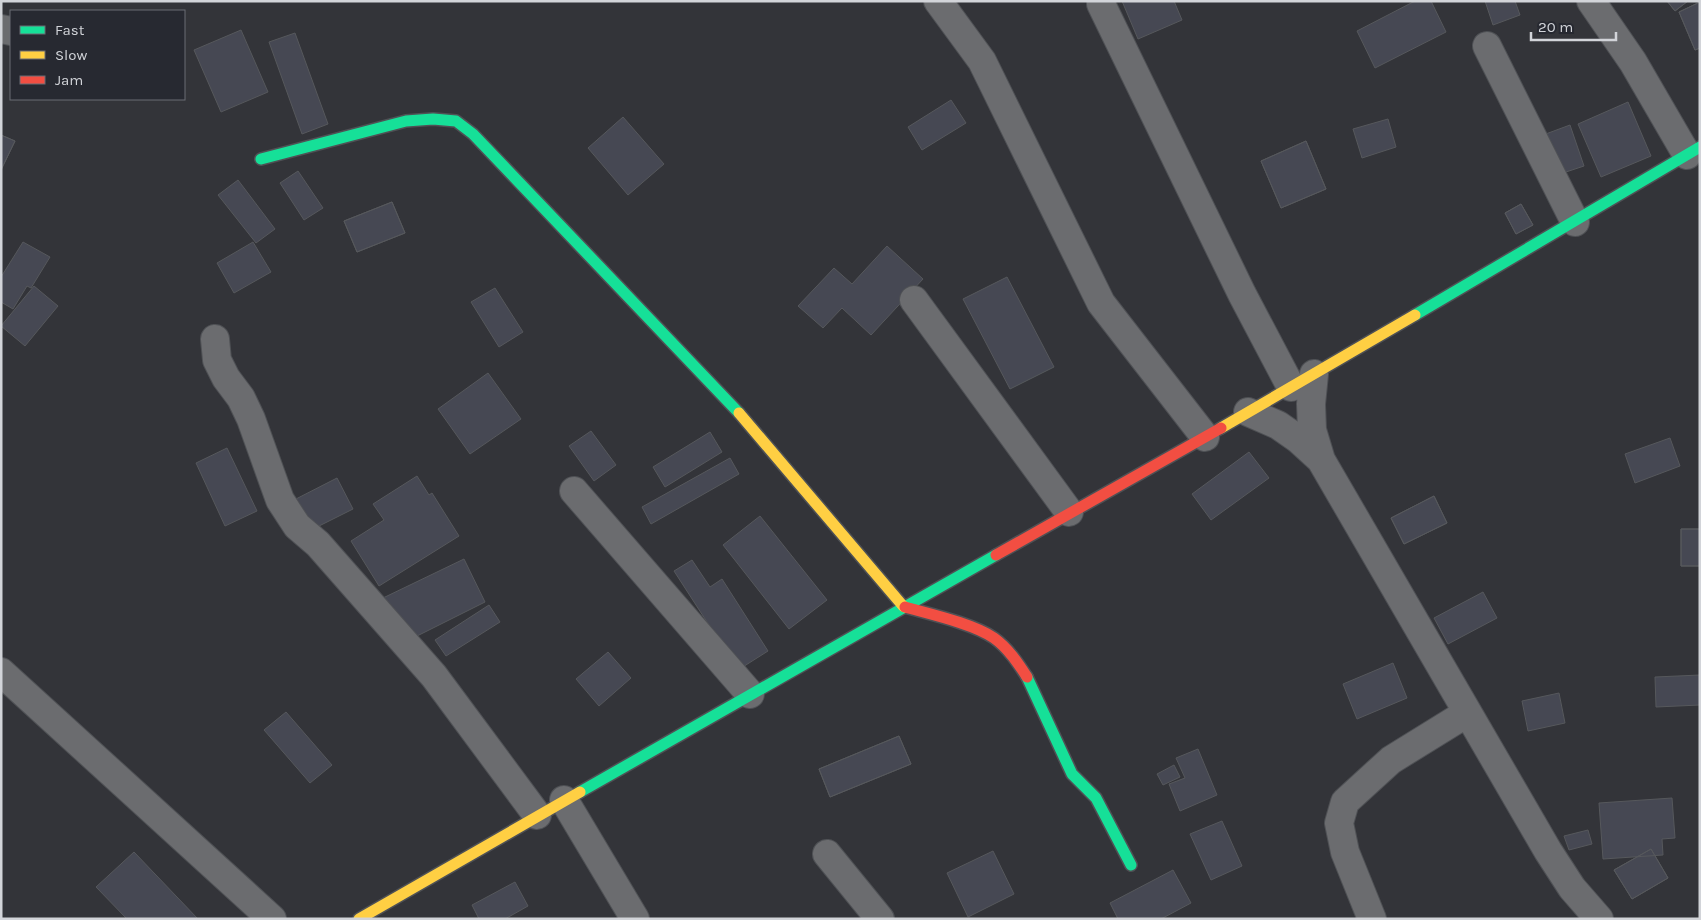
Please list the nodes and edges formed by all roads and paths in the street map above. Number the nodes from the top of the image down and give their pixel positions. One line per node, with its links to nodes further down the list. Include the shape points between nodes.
1 (938, 1): 13 (street, via 982,61 1101,303)
2 (1591, 1): 5 (street)
3 (1101, 4): 11 (street)
4 (1487, 46): 7 (street)
5 (1693, 151): 7 (street)
6 (261, 159): 17 (street, via 406,121 456,121 473,134 748,423)
7 (1575, 222): 10 (street)
8 (914, 300): 16 (street)
9 (215, 339): 22 (street, via 217,360 252,419 280,500 297,526 318,544 434,676)
10 (1314, 374): 11 (street); 14 (street, via 1312,430)
11 (1290, 387): 12 (street)
12 (1248, 412): 13 (street); 14 (street, via 1278,425)
13 (1204, 437): 16 (street)
14 (1321, 460): 20 (street)
15 (574, 491): 19 (street)
16 (1070, 512): 17 (street)
17 (903, 606): 19 (street); 24 (street, via 974,628 994,638 1015,658 1030,681 1072,774 1096,798)
18 (1, 672): 25 (street)
19 (750, 694): 21 (street)
20 (1467, 713): 29 (street, via 1391,760 1345,802 1338,823); 30 (street, via 1548,851 1572,888)
21 (564, 800): 22 (street); 27 (street)
22 (537, 815): 26 (street)
23 (828, 854): 28 (street)
24 (1131, 865)
25 (272, 919)
26 (359, 919)
27 (636, 919)
28 (880, 919)
29 (1372, 919)
30 (1599, 919)

